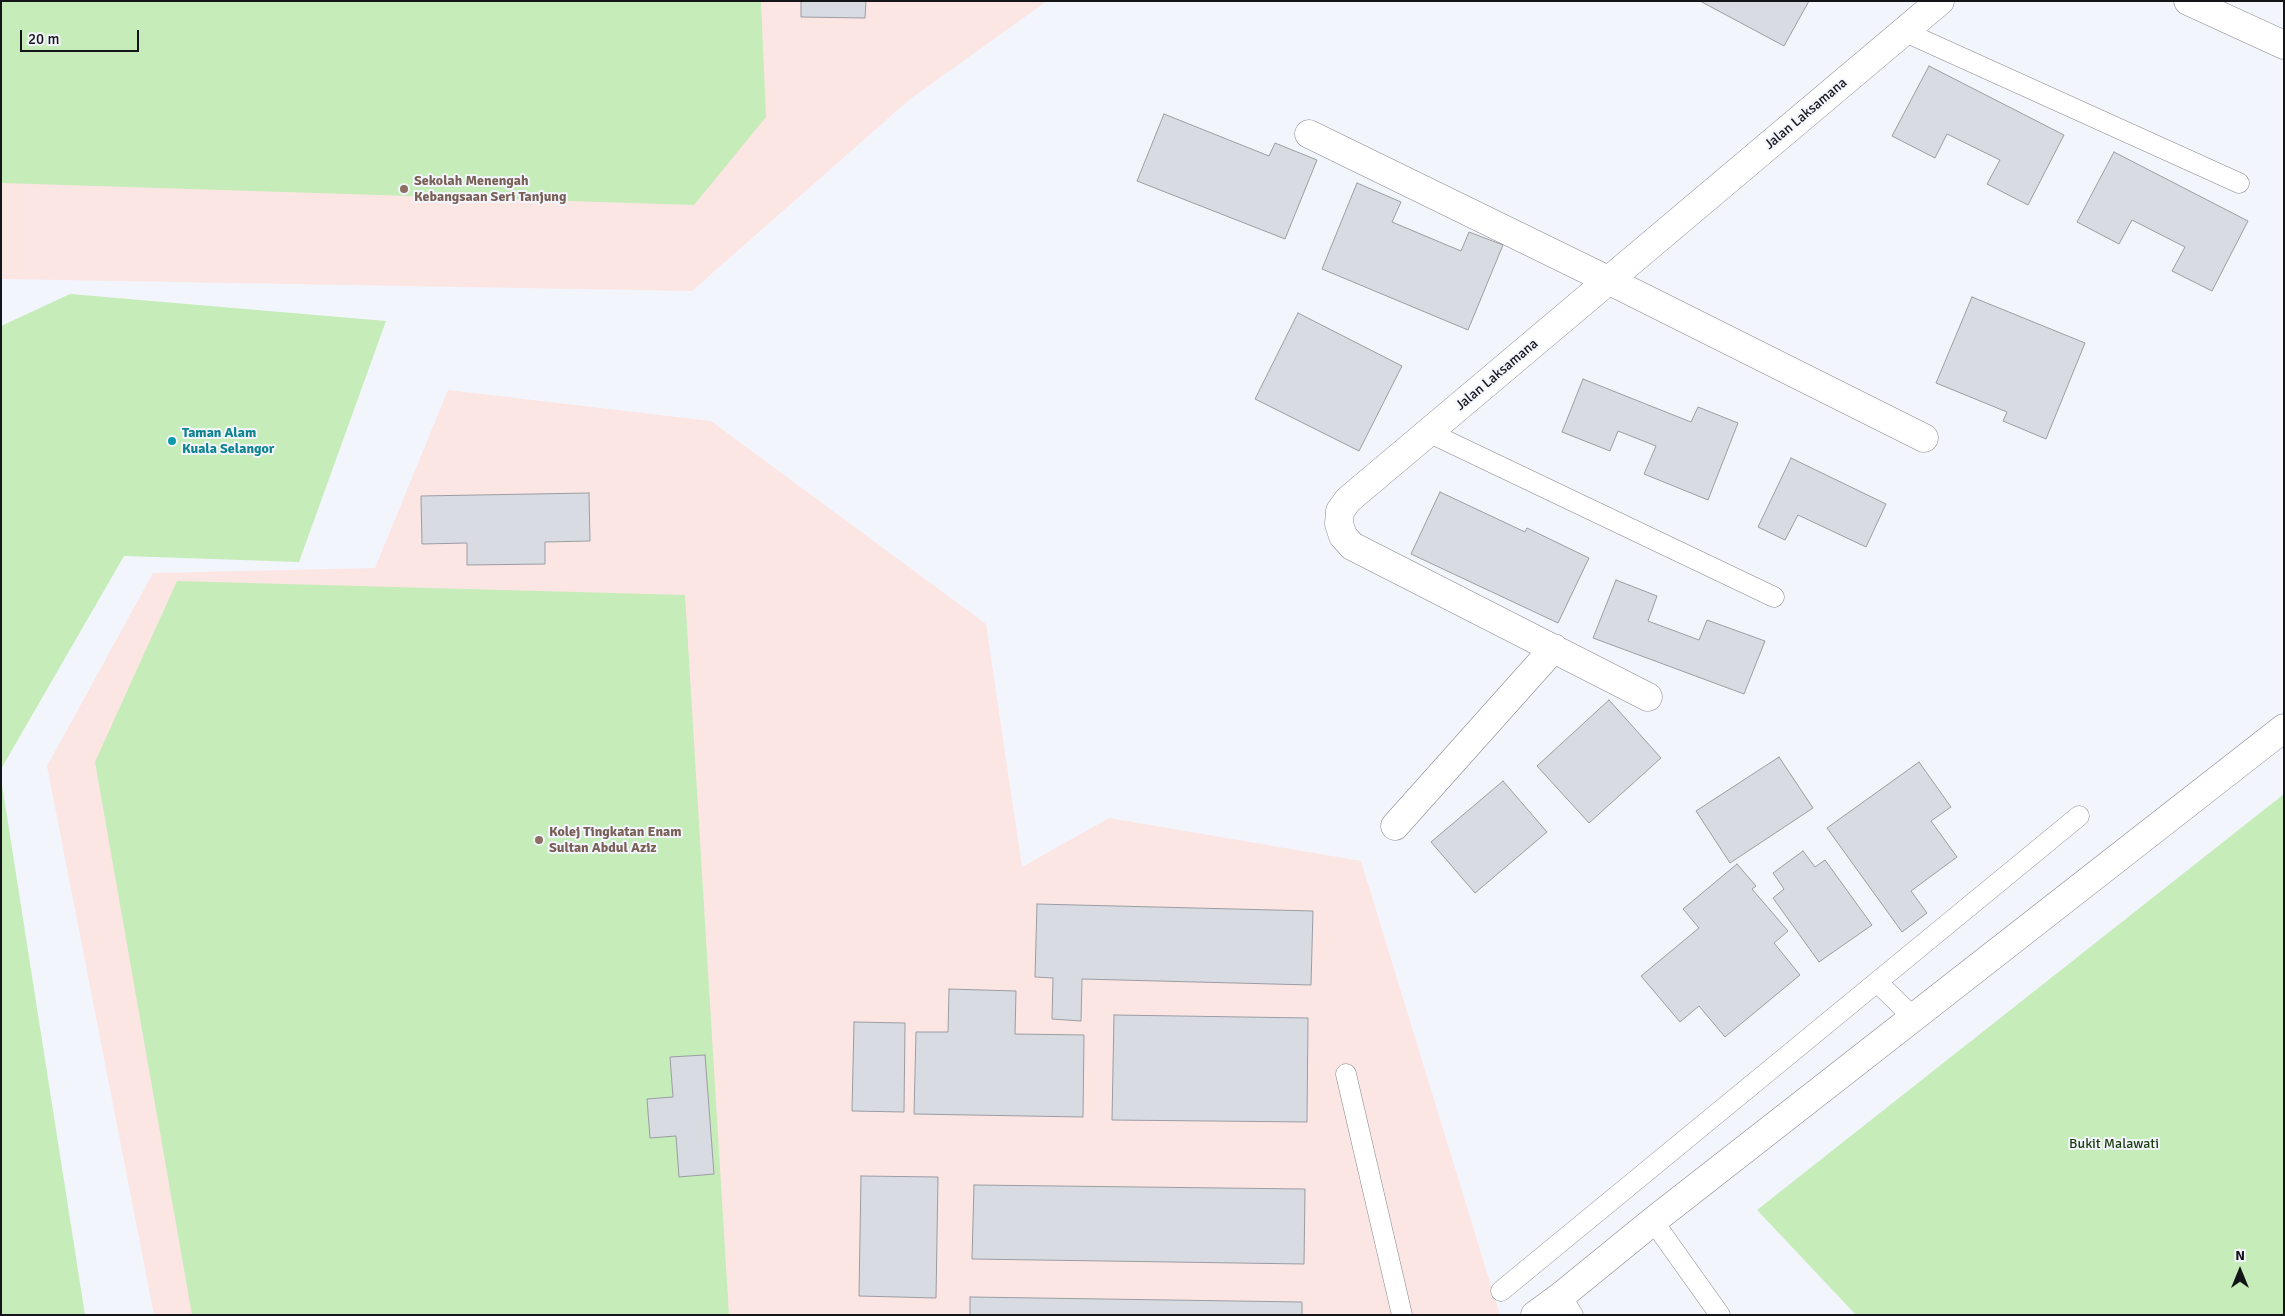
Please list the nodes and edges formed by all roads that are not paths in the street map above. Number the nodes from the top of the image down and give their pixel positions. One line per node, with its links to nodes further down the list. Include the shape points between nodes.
1 (1940, 1): 4 (street, Jalan Laksamana)
2 (2188, 1): 3 (street)
3 (2226, 10): 5 (street)
4 (1903, 31): 7 (lane); 8 (street, Jalan Laksamana)
5 (2284, 45)
6 (1310, 134): 8 (street)
7 (2239, 183)
8 (1610, 281): 9 (street, Jalan Laksamana); 10 (street)
9 (1428, 432): 11 (lane); 12 (street, Jalan Laksamana, via 1348,500 1340,511 1339,524 1343,536 1352,546)
10 (1924, 438)
11 (1774, 597)
12 (1554, 648): 13 (street, Jalan Laksamana); 16 (street)
13 (1648, 697)
14 (2284, 728): 18 (street)
15 (2079, 816): 17 (lane)
16 (1395, 826)
17 (1877, 982): 18 (lane); 21 (lane)
18 (1913, 1017): 20 (street)
19 (1346, 1074): 23 (lane)
20 (1653, 1221): 22 (street); 25 (lane)
21 (1501, 1291)
22 (1567, 1306): 24 (street)
23 (1402, 1315)
24 (1535, 1315)
25 (1720, 1315)

